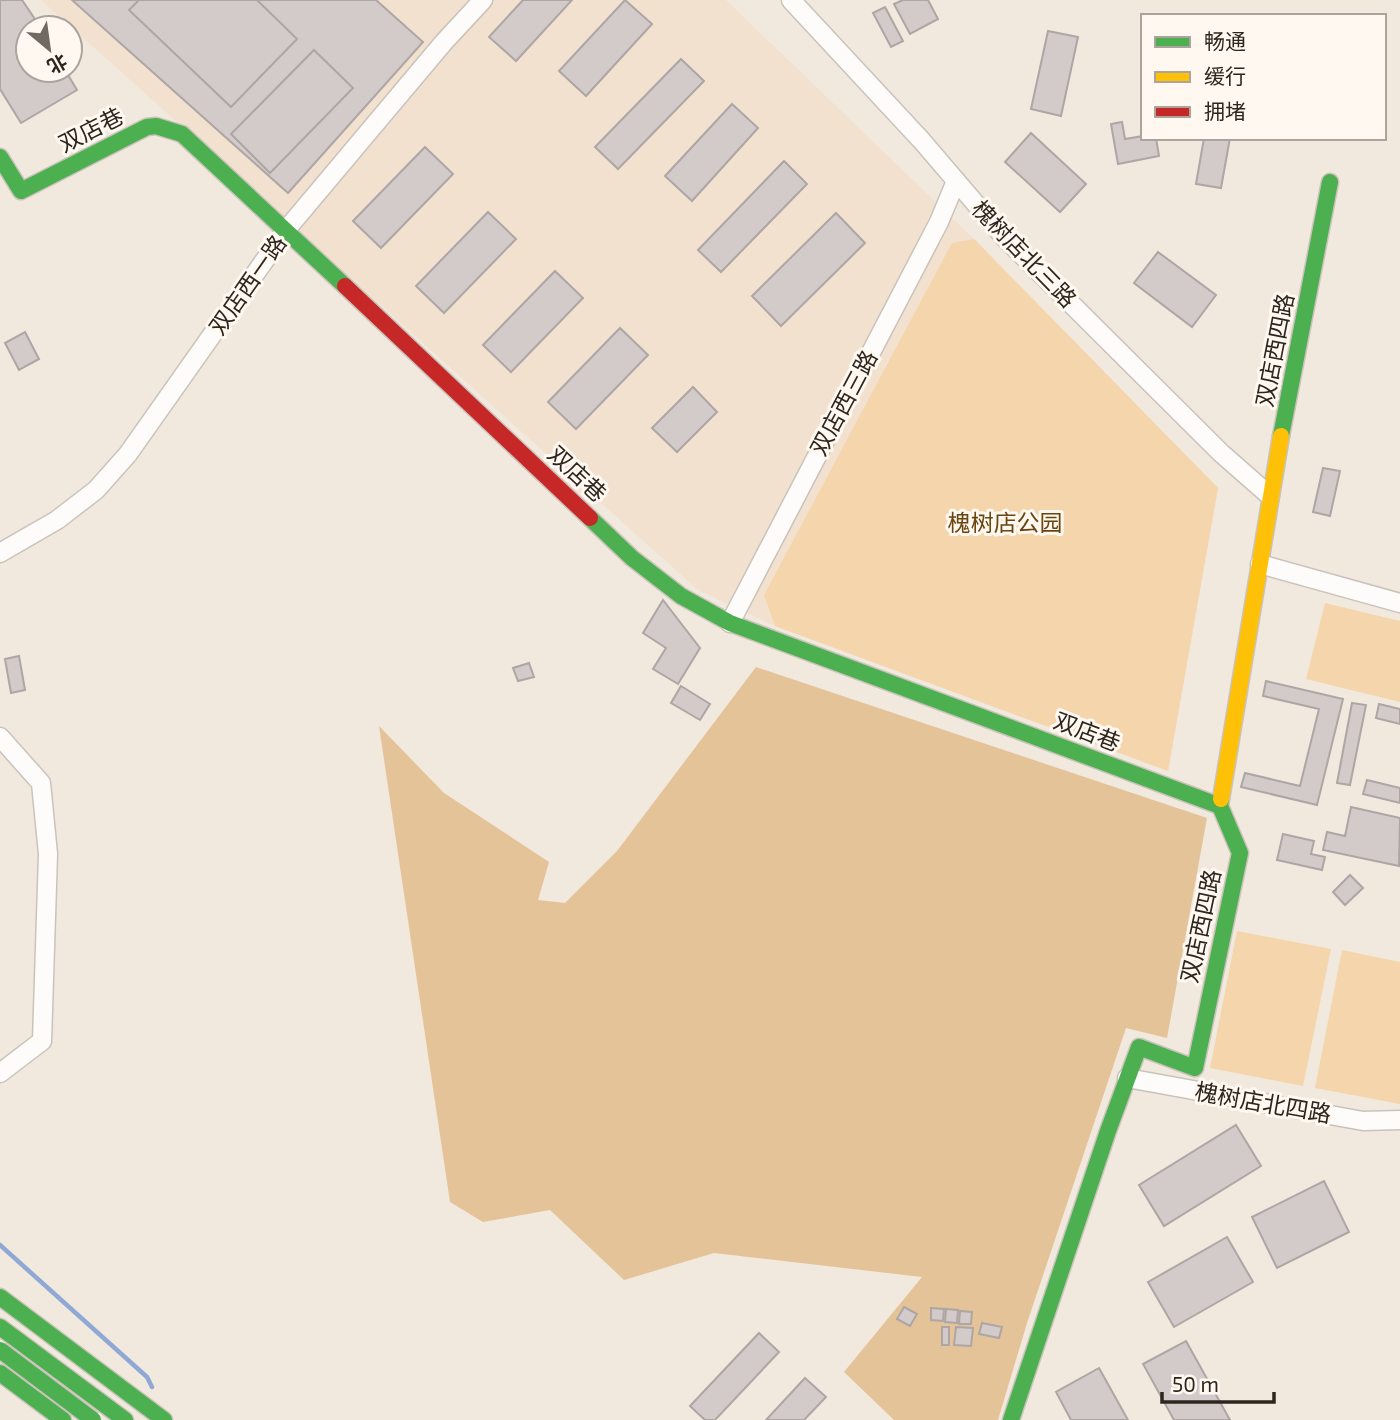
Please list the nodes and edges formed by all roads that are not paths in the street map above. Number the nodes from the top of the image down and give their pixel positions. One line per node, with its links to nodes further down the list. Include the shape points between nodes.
1 (483, 0): 6 (street, 双店西一路)
2 (792, 0): 4 (street, 槐树店北三路)
3 (0, 157): 6 (street, 双店巷, via 22,191 156,126 182,134)
4 (956, 181): 7 (street, 槐树店北三路, via 1034,266); 11 (street, 双店西三路, via 939,222)
5 (1330, 182): 7 (street, 双店西四路)
6 (286, 230): 8 (street, 双店西一路, via 128,454 96,490 57,520); 11 (street, 双店巷, via 632,558 681,596)
7 (1270, 496): 9 (street, 双店西四路)
8 (0, 553)
9 (1260, 564): 10 (street); 13 (street, 双店西四路)
10 (1400, 603)
11 (730, 623): 13 (street, 双店巷)
12 (0, 737): 14 (street, via 41,783 48,854 42,1041)
13 (1220, 806): 15 (street, 双店西四路, via 1240,853 1195,1068 1139,1047)
14 (0, 1073)
15 (1127, 1078): 16 (street, 槐树店北四路, via 1363,1121); 25 (street, 双店西四路)
16 (1400, 1120)
17 (0, 1297): 24 (street)
18 (0, 1327): 21 (street)
19 (0, 1350): 23 (street, bridge)
20 (0, 1373): 22 (street)
21 (120, 1417)
22 (62, 1420)
23 (93, 1420)
24 (164, 1420)
25 (1011, 1420)

